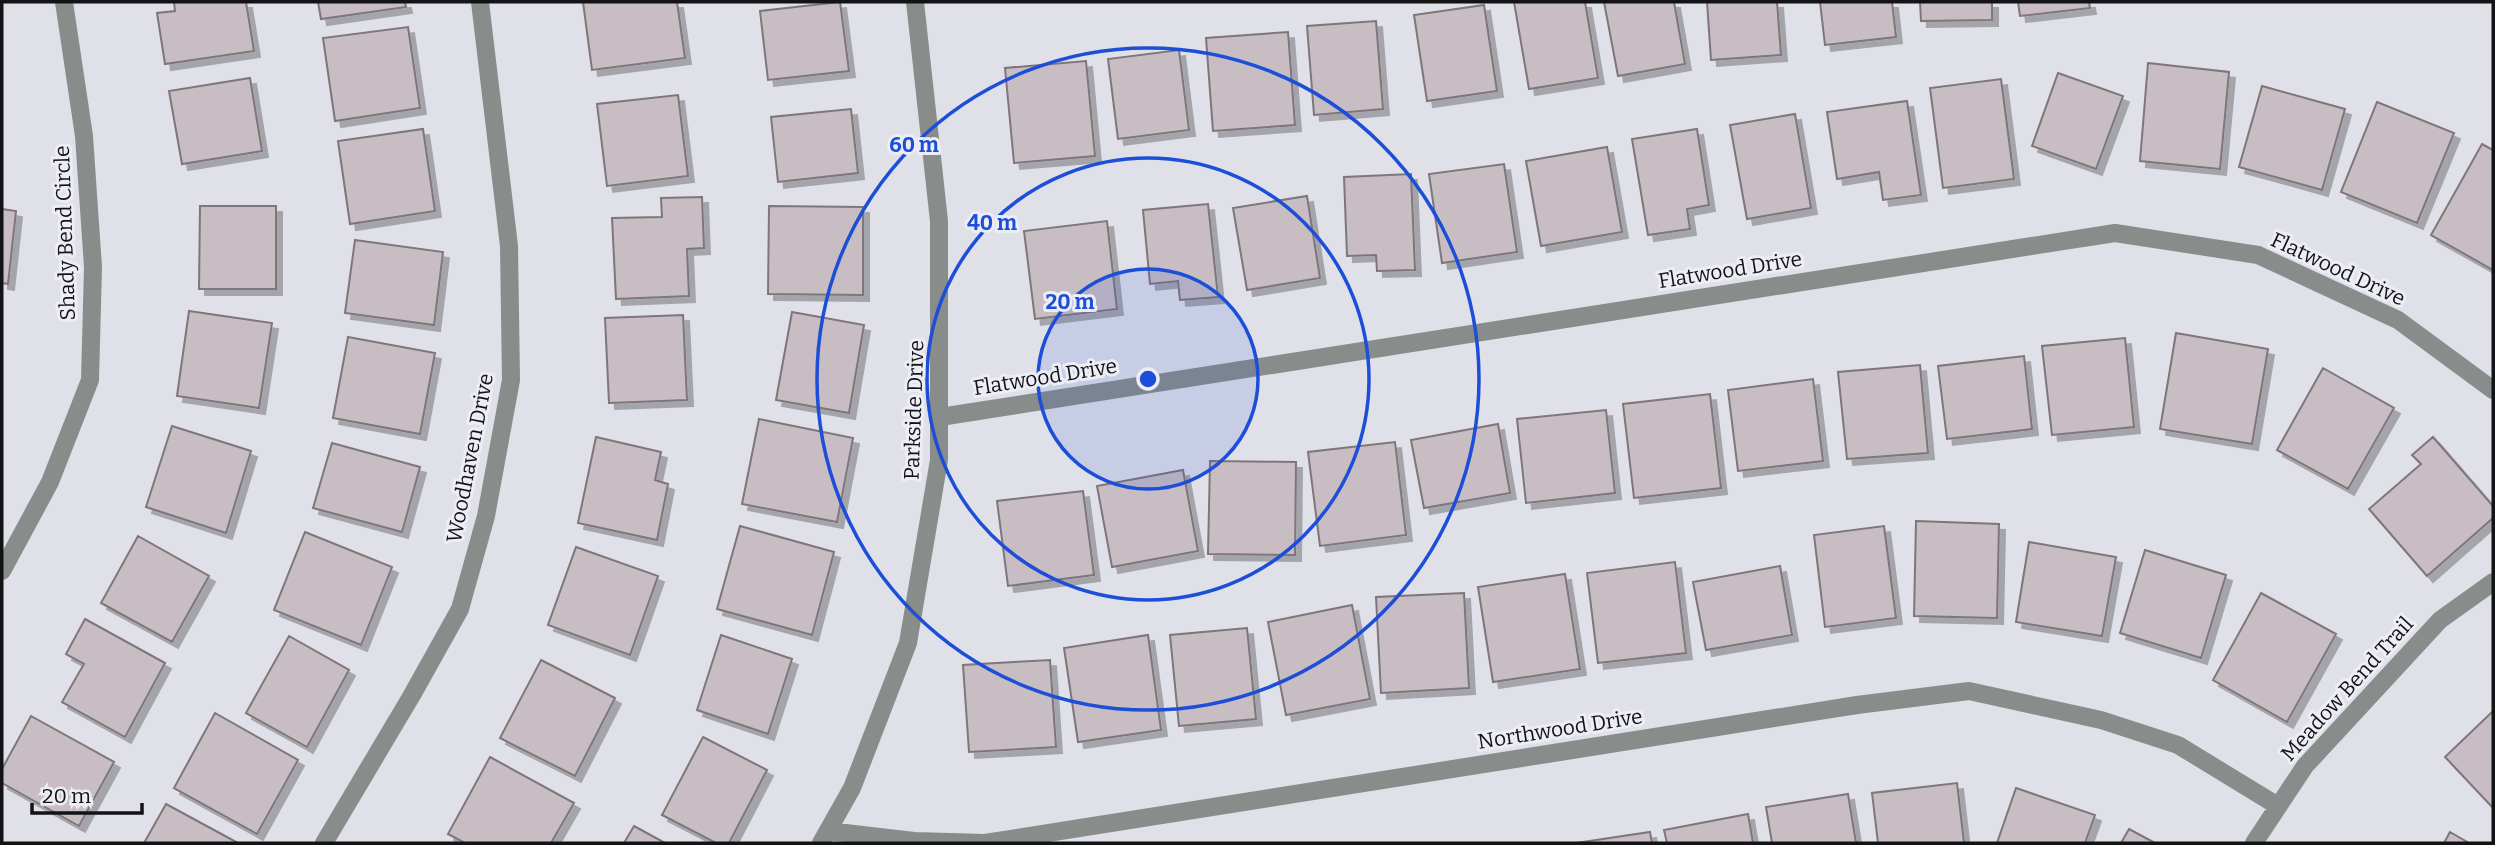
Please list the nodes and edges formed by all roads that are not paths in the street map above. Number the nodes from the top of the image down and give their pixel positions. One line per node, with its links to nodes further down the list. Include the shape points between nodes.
1 (64, 2): 6 (street, Shady Bend Circle, via 84,136 92,241 90,380 50,482)
2 (480, 2): 10 (street, Woodhaven Drive, via 509,246 511,380 486,516 460,608)
3 (915, 2): 5 (street, Parkside Drive, via 939,221)
4 (2493, 390): 5 (street, Flatwood Drive, via 2398,320 2258,255 2115,233)
5 (940, 416): 9 (street, Parkside Drive, via 939,460 908,643 852,788)
6 (2, 571)
7 (2493, 582): 8 (street, Meadow Bend Trail, via 2440,620 2305,766)
8 (2278, 806): 9 (street, Northwood Drive, via 2178,744 2101,720 1969,691 985,843); 11 (street, Meadow Bend Trail)
9 (825, 837)
10 (324, 843)
11 (2253, 843)

